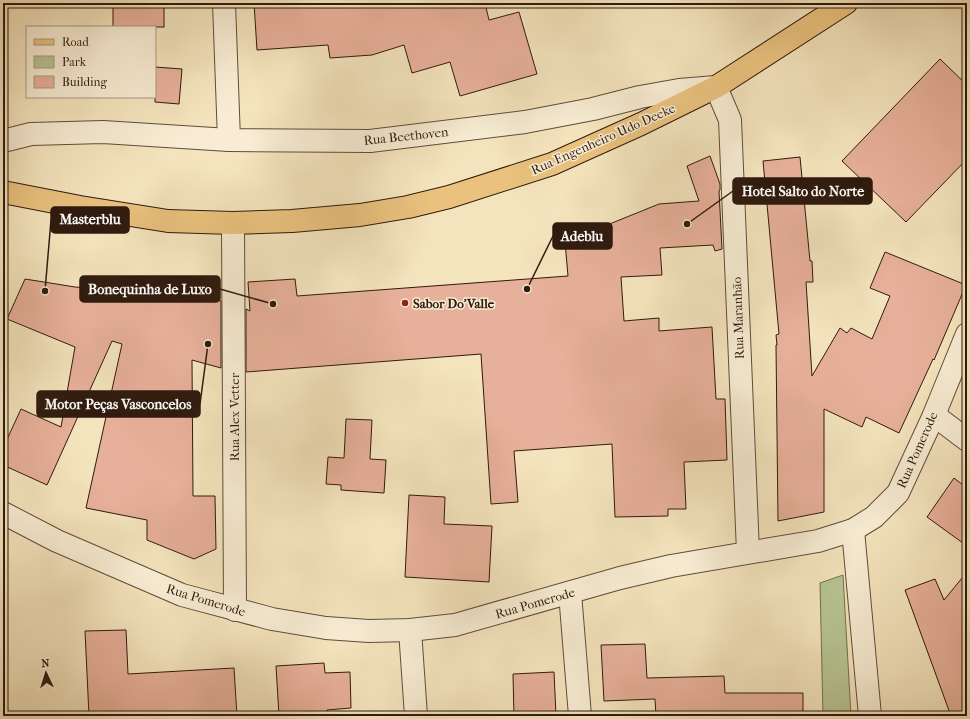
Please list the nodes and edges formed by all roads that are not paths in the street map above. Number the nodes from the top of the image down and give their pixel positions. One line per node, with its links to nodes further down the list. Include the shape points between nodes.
1 (224, 3): 4 (street)
2 (846, 3): 3 (main road, Rua Engenheiro Udo Deeke)
3 (716, 87): 4 (street, Rua Beethoven, via 678,90 525,122 370,141); 7 (main road, Rua Engenheiro Udo Deeke, via 552,164 449,197 360,216); 13 (street, Rua Maranhão, via 730,120)
4 (229, 140): 5 (street, Rua Beethoven, via 104,132 31,134)
5 (3, 141)
6 (3, 192): 7 (main road, Rua Engenheiro Udo Deeke, via 168,221)
7 (233, 223): 15 (street, Rua Alex Vetter)
8 (967, 334): 9 (street, Rua Pomerode)
9 (934, 415): 10 (street); 12 (street, Rua Pomerode, via 898,493 874,517)
10 (967, 440)
11 (3, 513): 15 (street, Rua Pomerode, via 57,541 145,580 182,595)
12 (853, 530): 13 (street, Rua Pomerode, via 818,541); 19 (street)
13 (748, 552): 14 (street, Rua Pomerode, via 620,578)
14 (570, 593): 16 (street, Rua Pomerode, via 455,625); 18 (street)
15 (235, 610): 16 (street, Rua Pomerode, via 326,628)
16 (410, 630): 17 (street)
17 (416, 716)
18 (580, 716)
19 (870, 716)

